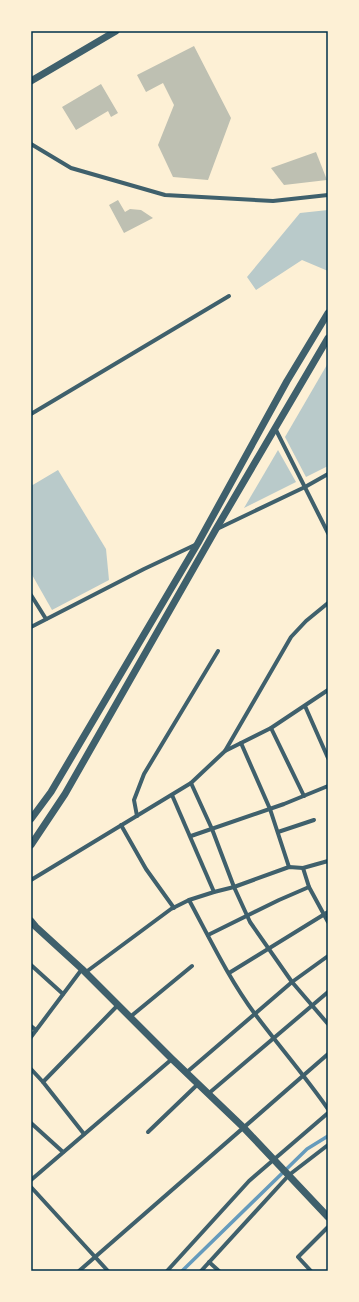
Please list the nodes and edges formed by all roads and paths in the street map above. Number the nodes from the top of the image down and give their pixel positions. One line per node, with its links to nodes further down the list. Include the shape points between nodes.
1 (116, 31): 2 (street)
2 (31, 81)
3 (31, 144): 4 (street, via 71,168 165,195 273,201)
4 (328, 195)
5 (229, 296): 8 (street)
6 (328, 313): 14 (street, via 287,381)
7 (328, 338): 9 (street)
8 (31, 414)
9 (275, 428): 11 (street); 12 (street)
10 (328, 474): 11 (street)
11 (305, 487): 12 (street); 13 (street)
12 (216, 529): 38 (street, via 65,794)
13 (328, 533)
14 (198, 543): 17 (street); 32 (street, via 51,792)
15 (31, 594): 17 (street)
16 (328, 603): 24 (street, via 306,621 292,637)
17 (46, 619): 18 (street)
18 (31, 628)
19 (218, 651): 31 (street, via 144,774 134,800)
20 (328, 690): 21 (street)
21 (305, 706): 22 (street); 25 (street)
22 (271, 728): 23 (street); 29 (street)
23 (241, 743): 24 (street); 30 (street)
24 (225, 751): 26 (street)
25 (328, 758)
26 (190, 783): 28 (street); 35 (street)
27 (328, 786): 29 (street)
28 (172, 795): 31 (street); 37 (street)
29 (304, 796): 30 (street)
30 (270, 809): 35 (street); 36 (street)
31 (137, 816): 34 (street)
32 (31, 819)
33 (314, 820): 36 (street)
34 (122, 825): 42 (street); 47 (street, via 146,869)
35 (212, 829): 37 (street); 44 (street)
36 (278, 832): 40 (street)
37 (191, 836): 45 (street)
38 (31, 845)
39 (328, 860): 41 (street)
40 (289, 867): 41 (street); 44 (street)
41 (303, 868): 43 (street)
42 (31, 880)
43 (309, 886): 48 (street); 49 (street)
44 (234, 887): 45 (street); 49 (street)
45 (214, 892): 46 (street)
46 (189, 900): 47 (street); 52 (street)
47 (174, 908): 57 (street)
48 (326, 913): 51 (street); 53 (street)
49 (247, 915): 52 (street); 53 (street)
50 (31, 921): 57 (street)
51 (328, 922)
52 (208, 935): 58 (street)
53 (269, 948): 58 (street); 59 (street)
54 (328, 956): 59 (street)
55 (31, 965): 61 (street)
56 (192, 966): 65 (street)
57 (84, 971): 61 (street); 62 (street)
58 (229, 973): 64 (street)
59 (292, 982): 63 (street); 64 (street)
60 (328, 992): 63 (street)
61 (63, 994): 68 (street)
62 (118, 1005): 65 (street); 76 (street)
63 (312, 1005): 66 (street); 70 (street)
64 (254, 1013): 70 (street); 74 (street)
65 (130, 1017): 72 (street)
66 (328, 1024)
67 (31, 1026): 68 (street)
68 (36, 1030): 69 (street)
69 (31, 1036)
70 (274, 1038): 75 (street); 78 (street)
71 (328, 1054): 75 (street)
72 (172, 1059): 74 (street); 84 (street)
73 (31, 1069): 76 (street)
74 (187, 1072): 77 (street)
75 (303, 1075): 79 (street); 82 (street)
76 (43, 1082): 84 (street)
77 (198, 1084): 78 (street); 83 (street)
78 (208, 1094): 82 (street)
79 (328, 1109)
80 (328, 1113): 87 (street)
81 (32, 1125): 86 (street)
82 (243, 1127): 87 (street); 93 (street)
83 (148, 1132)
84 (84, 1134): 86 (street)
85 (328, 1145): 88 (street)
86 (63, 1152): 89 (street)
87 (276, 1162): 88 (street); 97 (street, via 249,1181)
88 (288, 1174): 91 (street); 94 (street)
89 (31, 1180)
90 (31, 1187): 93 (street)
91 (328, 1217)
92 (328, 1227): 100 (street, via 298,1257)
93 (94, 1257): 95 (street); 96 (street)
94 (209, 1262): 98 (street); 99 (street)
95 (79, 1271)
96 (108, 1271)
97 (167, 1271)
98 (201, 1271)
99 (219, 1271)
100 (311, 1271)

